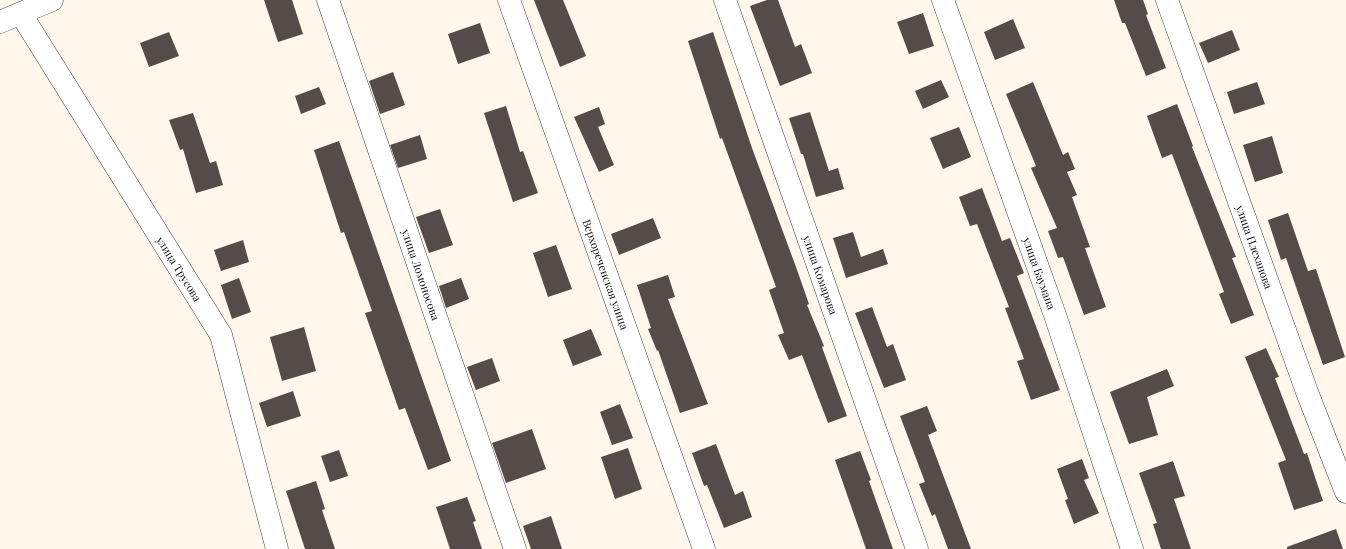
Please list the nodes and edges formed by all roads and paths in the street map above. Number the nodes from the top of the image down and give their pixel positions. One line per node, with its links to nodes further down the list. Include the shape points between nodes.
1 (52, 0): 7 (street)
2 (328, 0): 11 (street, улица Ломоносова)
3 (509, 0): 12 (street, Верхореченская улица)
4 (725, 0): 13 (street, улица Комарова)
5 (943, 0): 14 (street, улица Баумана, via 1056,318)
6 (1167, 0): 9 (street, улица Плеханова)
7 (20, 14): 8 (street); 10 (street, улица Трусова, via 221,335)
8 (0, 22)
9 (1346, 492)
10 (277, 549)
11 (515, 549)
12 (704, 549)
13 (917, 549)
14 (1132, 549)

